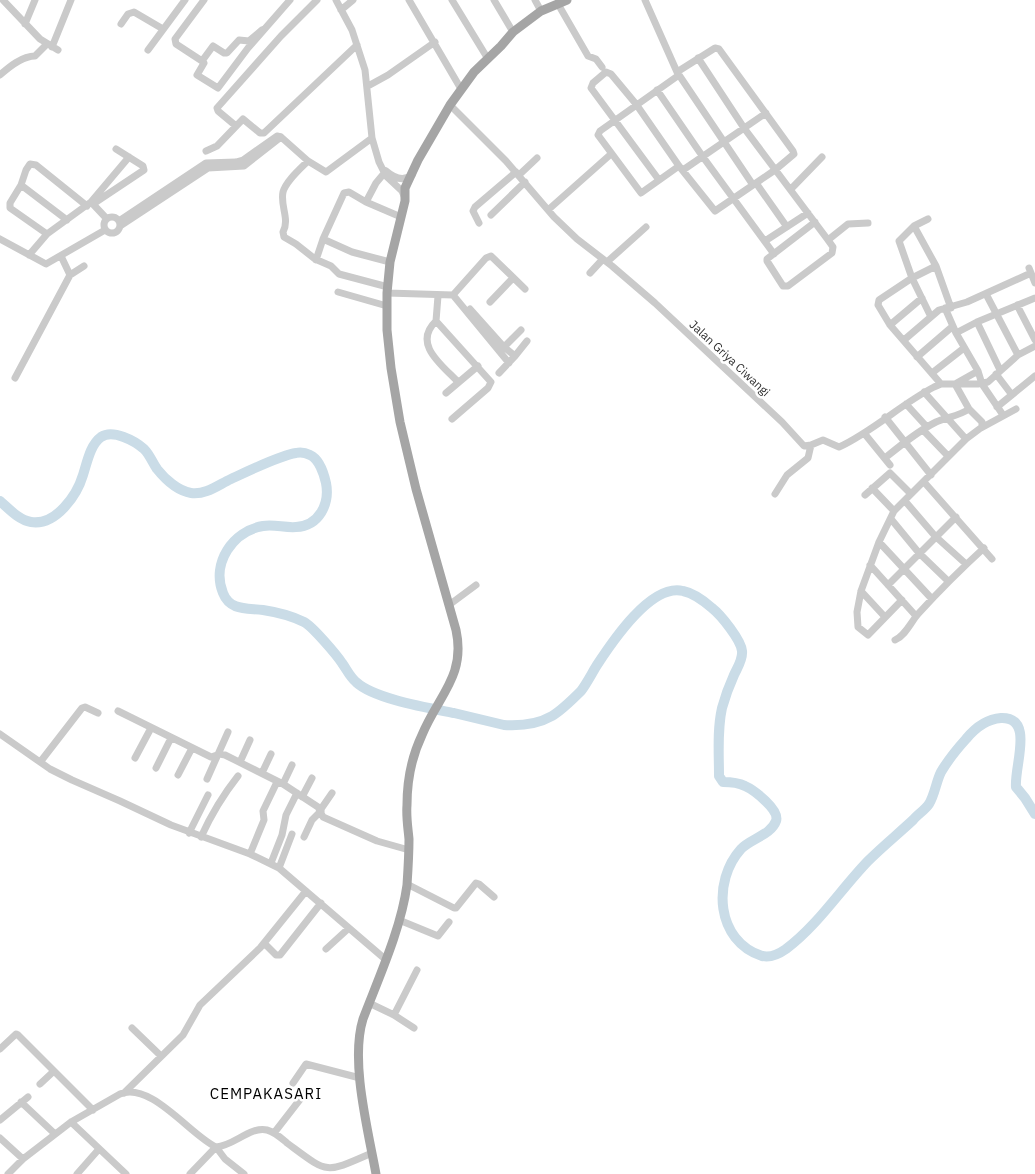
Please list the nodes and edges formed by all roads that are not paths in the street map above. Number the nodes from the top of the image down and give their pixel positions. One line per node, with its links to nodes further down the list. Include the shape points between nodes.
1 (3, 0): 16 (street)
2 (35, 0): 20 (street)
3 (72, 0): 27 (street)
4 (186, 0): 22 (street)
5 (204, 0): 31 (street, via 175,39 176,44)
6 (290, 0): 23 (street)
7 (317, 0): 42 (street, via 280,36 217,108)
8 (336, 0): 18 (street)
9 (354, 0): 18 (street)
10 (409, 0): 25 (street)
11 (452, 0): 30 (street)
12 (494, 0): 24 (street)
13 (535, 0): 19 (street)
14 (567, 0): 17 (main road)
15 (645, 0): 33 (street)
16 (11, 4): 20 (street)
17 (558, 4): 19 (main road); 32 (street, via 588,56 596,59)
18 (341, 10): 26 (street)
19 (541, 11): 24 (main road)
20 (25, 24): 27 (street)
21 (121, 24): 22 (street, via 128,14 134,12)
22 (162, 29): 28 (street)
23 (262, 30): 31 (street, via 247,41 239,40 227,53 213,46); 31 (street, via 218,89 197,75 204,63)
24 (513, 32): 30 (main road)
25 (435, 42): 35 (street); 36 (street)
26 (357, 45): 35 (street); 42 (street, via 264,133 244,119)
27 (52, 47): 34 (street, via 22,60)
28 (148, 50)
29 (698, 58): 33 (street); 40 (street, via 719,49); 43 (street)
30 (488, 59): 36 (main road)
31 (202, 61)
32 (602, 67)
33 (678, 74): 37 (street); 45 (street)
34 (0, 75)
35 (368, 86): 44 (street)
36 (461, 89): 39 (main road)
37 (657, 90): 38 (street); 50 (street)
38 (636, 104): 41 (street); 41 (street, via 606,72 593,83 592,88); 54 (street)
39 (450, 105): 57 (main road); 58 (street, Jalan Griya Ciwangi)
40 (766, 113): 43 (street); 55 (street, via 794,151 792,157)
41 (616, 119): 48 (street, via 599,133); 59 (street)
42 (236, 126): 47 (street, via 217,146)
43 (744, 128): 45 (street); 55 (street)
44 (372, 138): 53 (street, via 329,171 324,172); 56 (street)
45 (723, 142): 50 (street); 62 (street)
46 (116, 149): 49 (street)
47 (206, 151)
48 (611, 154): 59 (street, via 640,193); 68 (street)
49 (129, 157): 67 (street); 67 (street, via 144,166 144,170)
50 (703, 157): 54 (street); 64 (street)
51 (538, 158): 58 (street)
52 (822, 158): 63 (street)
53 (308, 161): 78 (street, via 277,136 243,164 206,163); 91 (street, via 284,191 286,220 283,234)
54 (681, 168): 59 (street); 64 (street, via 714,210)
55 (775, 170): 62 (street); 63 (street)
56 (385, 172): 57 (street, via 403,180); 65 (street, via 402,191); 66 (street)
57 (412, 174): 65 (main road)
58 (517, 174): 60 (street, Jalan Griya Ciwangi); 76 (street, via 475,207 473,211)
59 (659, 180)
60 (525, 182): 68 (street, Jalan Griya Ciwangi); 70 (street)
61 (21, 184): 67 (street, via 28,166 34,164); 74 (street); 83 (street, via 10,208)
62 (755, 184): 64 (street); 81 (street)
63 (791, 189): 69 (street)
64 (734, 198): 87 (street)
65 (405, 201): 71 (main road)
66 (366, 202): 71 (street); 85 (street, via 349,192 344,193)
67 (91, 204): 72 (street); 74 (street)
68 (548, 210): 92 (street, Jalan Griya Ciwangi)
69 (808, 212): 75 (street); 81 (street)
70 (491, 215)
71 (401, 217): 93 (main road)
72 (107, 219): 78 (street, via 112,217); 82 (street, via 103,225)
73 (928, 219): 79 (street)
74 (67, 220): 83 (street)
75 (815, 222): 86 (street); 89 (street)
76 (479, 223)
77 (868, 223): 86 (street, via 848,224)
78 (120, 224): 82 (street, via 114,232)
79 (914, 226): 95 (street); 99 (street, via 898,241)
80 (646, 227): 92 (street)
81 (786, 227): 87 (street)
82 (105, 230): 90 (street)
83 (47, 234): 88 (street)
84 (0, 239): 88 (street)
85 (323, 239): 91 (street); 93 (street, via 352,252)
86 (828, 240): 89 (street, via 833,247 832,253 787,286 783,286 767,261)
87 (765, 241): 89 (street)
88 (29, 254): 90 (street, via 46,264)
89 (774, 254)
90 (60, 256): 97 (street)
91 (316, 260): 102 (street, via 331,266 339,274)
92 (605, 261): 96 (street); 157 (street, Jalan Griya Ciwangi, via 722,365 803,445)
93 (390, 262): 102 (main road)
94 (84, 266): 97 (street)
95 (936, 266): 99 (street); 112 (street)
96 (590, 273)
97 (70, 275): 136 (street)
98 (513, 278): 101 (street); 105 (street, via 488,256); 109 (street)
99 (912, 278): 107 (street); 117 (street, via 878,302)
100 (1035, 283): 104 (street, via 1030,271)
101 (525, 289)
102 (387, 290): 106 (street); 111 (main road)
103 (338, 292): 111 (street)
104 (986, 294): 112 (street); 113 (street)
105 (454, 295): 106 (street); 124 (street); 129 (street)
106 (438, 296): 115 (street)
107 (922, 298): 114 (street); 117 (street)
108 (1035, 298): 110 (street)
109 (490, 302)
110 (1017, 305): 113 (street); 121 (street)
111 (387, 306): 186 (main road, via 391,368 402,430)
112 (948, 308): 114 (street); 118 (street)
113 (996, 314): 116 (street); 126 (street)
114 (931, 317): 120 (street)
115 (436, 320): 130 (street); 137 (street, via 428,332 428,348)
116 (978, 322): 118 (street); 132 (street)
117 (890, 324): 120 (street)
118 (954, 329): 125 (street); 128 (street)
119 (520, 330): 124 (street)
120 (904, 340): 128 (street)
121 (1035, 340)
122 (527, 341): 127 (street)
123 (1035, 346): 126 (street)
124 (504, 347): 127 (street)
125 (964, 348): 131 (street); 134 (street)
126 (1018, 355): 132 (street)
127 (515, 356): 129 (street)
128 (917, 357): 134 (street)
129 (509, 363): 133 (street)
130 (478, 366): 137 (street); 151 (street, via 490,385)
131 (978, 371): 139 (street); 140 (street)
132 (998, 372): 140 (street); 143 (street)
133 (498, 373)
134 (932, 373): 138 (street)
135 (1035, 376): 143 (street)
136 (15, 378)
137 (458, 382): 142 (street)
138 (941, 384): 139 (street); 141 (street)
139 (955, 384): 140 (street); 146 (street)
140 (982, 384): 145 (street)
141 (924, 392): 144 (street); 150 (street)
142 (446, 393)
143 (1012, 394): 145 (street)
144 (906, 404): 149 (street); 153 (street)
145 (997, 407): 148 (street)
146 (969, 409): 150 (street); 152 (street, via 982,422)
147 (1016, 409): 148 (street)
148 (1003, 415): 152 (street)
149 (885, 417): 154 (street); 156 (street)
150 (947, 418): 153 (street); 155 (street)
151 (452, 419)
152 (981, 428): 155 (street)
153 (925, 429): 156 (street); 158 (street)
154 (864, 433): 157 (street, via 839,447 823,440); 159 (street)
155 (966, 439): 158 (street)
156 (904, 443): 159 (street); 161 (street)
157 (811, 445): 164 (street, via 808,458 787,475)
158 (948, 456): 161 (street)
159 (885, 458): 160 (street)
160 (890, 465)
161 (931, 475): 162 (street)
162 (924, 482): 165 (street); 169 (street)
163 (872, 488): 165 (street, via 890,473); 166 (street); 168 (street)
164 (775, 494)
165 (910, 494): 167 (street)
166 (865, 495)
167 (905, 501): 168 (street); 171 (street)
168 (894, 511): 170 (street)
169 (956, 517): 171 (street); 173 (street)
170 (891, 519): 172 (street); 174 (street)
171 (935, 536): 174 (street); 176 (street)
172 (879, 542): 177 (street); 178 (street)
173 (984, 548): 175 (street); 176 (street)
174 (919, 553): 178 (street); 179 (street)
175 (992, 558)
176 (966, 564): 179 (street)
177 (870, 565): 181 (street); 182 (street)
178 (903, 567): 181 (street); 183 (street)
179 (948, 581): 183 (street)
180 (476, 585): 186 (street)
181 (888, 585): 185 (street)
182 (861, 591): 184 (street); 187 (street)
183 (932, 599): 188 (street)
184 (869, 600): 187 (street); 189 (street)
185 (902, 600): 188 (street); 189 (street)
186 (449, 605): 220 (main road, via 460,650 450,684 422,735 413,761 407,804)
187 (858, 612): 189 (street, via 858,627 868,635)
188 (916, 616): 190 (street)
189 (885, 617)
190 (896, 640)
191 (118, 711): 193 (street)
192 (98, 713): 202 (street, via 82,708)
193 (150, 728): 196 (street); 201 (street)
194 (228, 732): 200 (street)
195 (0, 734): 202 (street)
196 (171, 738): 198 (street); 205 (street)
197 (250, 740): 203 (street)
198 (192, 748): 200 (street, via 211,757); 207 (street)
199 (271, 754): 206 (street)
200 (218, 755): 203 (street); 210 (street)
201 (134, 758)
202 (40, 762): 216 (street)
203 (240, 762): 206 (street)
204 (292, 765): 211 (street)
205 (156, 768)
206 (262, 773): 211 (street)
207 (178, 775)
208 (238, 776): 218 (street)
209 (312, 778): 214 (street)
210 (207, 779)
211 (280, 783): 214 (street); 221 (street, via 263,811 264,820)
212 (332, 793): 215 (street)
213 (208, 795): 216 (street)
214 (300, 795): 215 (street); 222 (street, via 286,815)
215 (321, 810): 219 (street); 220 (street, via 323,817 350,830)
216 (189, 833): 218 (street)
217 (292, 834): 223 (street)
218 (201, 837): 221 (street)
219 (304, 837)
220 (409, 850): 224 (main road)
221 (250, 854): 222 (street)
222 (271, 863): 223 (street)
223 (279, 868): 225 (street)
224 (407, 884): 226 (street, via 454,908 476,884); 228 (main road)
225 (306, 891): 227 (street); 231 (street)
226 (494, 897)
227 (321, 903): 230 (street); 231 (street, via 280,955)
228 (399, 920): 229 (street, via 438,936); 233 (main road)
229 (449, 922)
230 (349, 928): 232 (street); 233 (street)
231 (264, 943): 240 (street, via 200,1005 186,1031)
232 (326, 949)
233 (385, 959): 235 (main road)
234 (417, 970): 236 (street)
235 (369, 1003): 236 (street); 242 (main road, via 358,1041)
236 (394, 1014): 238 (street)
237 (132, 1028): 240 (street)
238 (414, 1028)
239 (0, 1049): 241 (street, via 18,1034)
240 (161, 1056): 245 (street)
241 (54, 1071): 244 (street); 249 (street)
242 (360, 1078): 243 (street, via 306,1064); 257 (main road)
243 (293, 1083)
244 (40, 1084)
245 (124, 1093): 249 (street); 255 (street, via 144,1096 175,1114)
246 (305, 1093): 252 (street)
247 (28, 1097): 248 (street)
248 (22, 1102): 250 (street); 253 (street)
249 (93, 1110): 251 (street)
250 (0, 1120)
251 (71, 1122): 253 (street); 256 (street)
252 (274, 1133): 255 (street, via 260,1130); 259 (street)
253 (55, 1134): 258 (street)
254 (0, 1138): 258 (street)
255 (216, 1147): 260 (street); 264 (street)
256 (99, 1149): 262 (street); 263 (street)
257 (372, 1153): 259 (street, via 338,1169); 265 (main road)
258 (23, 1159): 261 (street)
259 (320, 1171)
260 (195, 1173)
261 (8, 1174)
262 (77, 1174)
263 (126, 1174)
264 (244, 1174)
265 (376, 1174)

